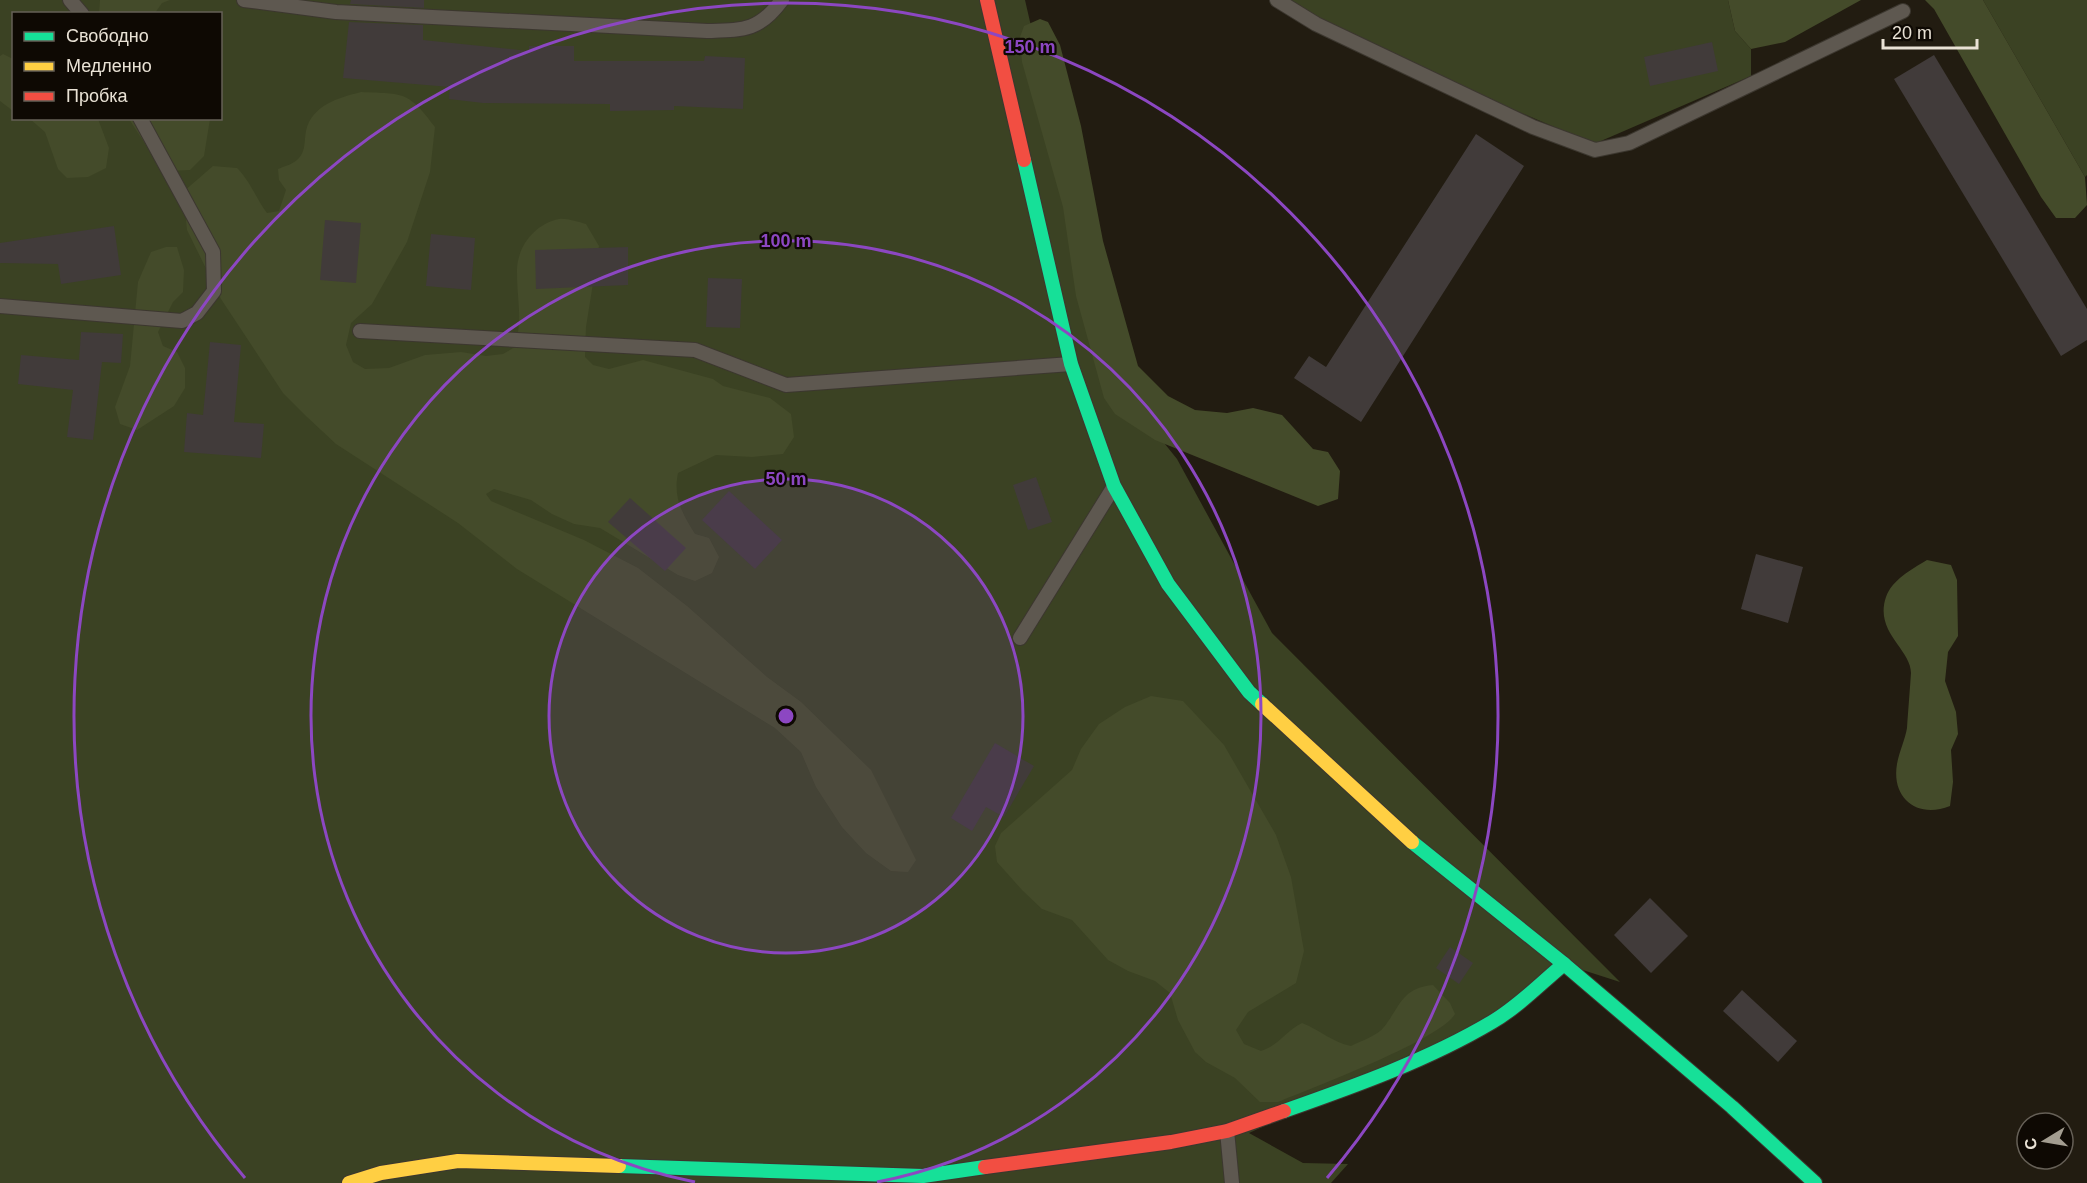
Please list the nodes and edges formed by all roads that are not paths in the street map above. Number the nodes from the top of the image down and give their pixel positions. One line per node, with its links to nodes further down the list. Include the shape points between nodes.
1 (70, 0): 7 (lane)
2 (244, 0): 3 (lane, via 336,12 707,31 743,30 762,23)
3 (782, 0)
4 (987, 0): 11 (main road)
5 (1277, 0): 6 (lane, via 1316,24 1533,127 1595,150 1629,143)
6 (1903, 11)
7 (80, 12)
8 (141, 120): 9 (lane, via 213,252 214,291 197,313 182,321)
9 (0, 306)
10 (360, 330): 11 (lane, via 695,350 786,385)
11 (1071, 364): 12 (main road)
12 (1114, 486): 13 (lane); 14 (main road, via 1168,584 1249,692 1414,844)
13 (1020, 638)
14 (1564, 964): 15 (main road, via 1494,1021 1437,1050 1333,1094); 18 (main road)
15 (1227, 1131): 16 (main road, via 922,1176 458,1161 381,1173); 17 (lane)
16 (349, 1183)
17 (1232, 1183)
18 (1815, 1183)

